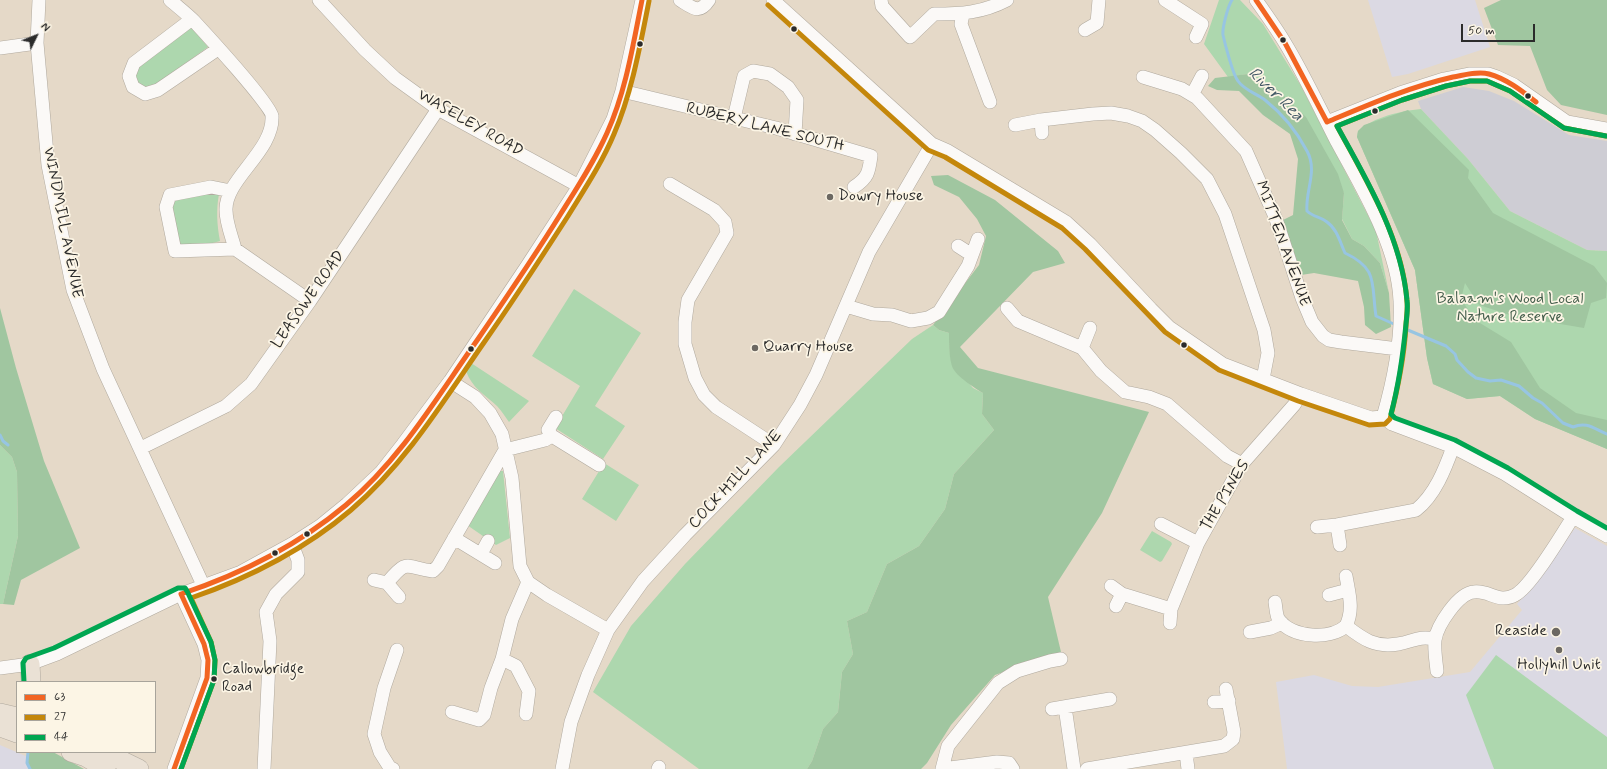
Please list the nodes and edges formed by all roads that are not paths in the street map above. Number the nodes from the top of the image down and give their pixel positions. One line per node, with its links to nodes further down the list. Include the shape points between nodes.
1 (40, 0): 18 (street, WINDMILL AVENUE)
2 (170, 0): 15 (street)
3 (318, 0): 26 (street, WASELEY ROAD, via 395,78)
4 (642, 0): 23 (street)
5 (680, 0): 6 (street, via 699,9)
6 (709, 0)
7 (773, 0): 32 (street)
8 (881, 0): 14 (street, via 882,6 910,37 934,14)
9 (1007, 0): 13 (street)
10 (1099, 0): 16 (street, via 1097,24)
11 (1165, 0): 17 (street, via 1202,24)
12 (1256, 0): 28 (street, via 1285,43)
13 (991, 4): 14 (street)
14 (963, 14): 25 (street, via 961,24)
15 (192, 19): 20 (street); 20 (street, via 134,63 129,76 133,87 146,94 158,90)
16 (1085, 30)
17 (1196, 37)
18 (37, 44): 19 (street); 55 (street, WINDMILL AVENUE, via 48,165 73,290 103,369)
19 (0, 48)
20 (218, 49): 36 (street, via 266,103 272,115 268,139)
21 (1202, 76): 24 (street)
22 (1143, 77): 24 (street, MITTEN AVENUE, via 1182,89)
23 (622, 91): 27 (street, RUBERY LANE SOUTH); 34 (street, via 613,119)
24 (1192, 95): 46 (street, MITTEN AVENUE, via 1246,151 1276,219 1302,298 1317,330 1329,340)
25 (990, 102)
26 (438, 109): 34 (street, WASELEY ROAD); 41 (street, LEASOWE ROAD)
27 (734, 118): 31 (street, RUBERY LANE SOUTH); 31 (street, via 744,76 753,71 770,74 788,86 797,100)
28 (1327, 122): 30 (street, via 1400,92 1469,74 1488,74 1514,86 1566,122); 46 (street, via 1381,228 1394,264 1400,300)
29 (1016, 125): 47 (street, via 1041,126 1110,113 1128,116 1142,121 1155,130 1207,179 1225,214 1264,330 1268,353)
30 (1607, 129)
31 (795, 134): 35 (street, RUBERY LANE SOUTH, via 871,156 870,171 863,181)
32 (932, 144): 42 (street, COCK HILL LANE, via 869,252); 47 (street, via 1066,222 1169,327 1223,364)
33 (670, 184): 53 (street, via 714,210 725,222 727,233 688,300 685,344 695,378 704,395 716,407)
34 (579, 186): 48 (street)
35 (854, 187)
36 (231, 191): 39 (street, via 226,209); 39 (street, via 211,187 170,195 166,207 175,251)
37 (978, 239): 40 (street)
38 (958, 246): 40 (street)
39 (235, 249): 41 (street)
40 (972, 255): 42 (street, via 968,266 939,312 928,318 911,321)
41 (310, 301): 55 (street, LEASOWE ROAD, via 251,384 235,399 226,406)
42 (846, 306): 53 (street, COCK HILL LANE, via 816,376)
43 (1008, 308): 45 (street, via 1015,326)
44 (1090, 328): 45 (street)
45 (1082, 348): 57 (street, via 1125,392 1167,404 1227,456)
46 (1398, 349): 51 (street)
47 (1263, 379): 49 (street)
48 (450, 381): 56 (street, via 475,397 490,413 502,434); 67 (street, via 381,472 320,526)
49 (1301, 394): 51 (street, via 1372,418); 57 (street, THE PINES, via 1294,406)
50 (556, 417): 52 (street, via 548,430)
51 (1383, 417): 54 (street, via 1392,424)
52 (552, 436): 56 (street); 58 (street)
53 (774, 445): 86 (street, COCK HILL LANE, via 643,581)
54 (1453, 447): 59 (street, via 1505,474); 61 (street, via 1446,468 1416,510)
55 (141, 448): 76 (street, WINDMILL AVENUE)
56 (505, 450): 64 (street); 73 (street, via 512,478 520,566)
57 (1242, 464): 66 (street, THE PINES)
58 (599, 465)
59 (1573, 517): 63 (street); 88 (street, via 1530,581 1516,595 1503,599 1482,592 1472,592 1460,599 1447,614)
60 (1161, 524): 66 (street, THE PINES)
61 (1337, 525): 62 (street); 68 (street)
62 (1317, 527)
63 (1607, 536)
64 (454, 538): 69 (street); 74 (street, via 444,559 433,571 410,565 400,567)
65 (488, 541): 69 (street)
66 (1198, 543): 82 (street, THE PINES)
67 (292, 544): 76 (street, via 241,572); 110 (street, via 298,560 298,572 262,611 270,641)
68 (1340, 544)
69 (481, 554): 70 (street)
70 (495, 563)
71 (1346, 576): 77 (street)
72 (374, 580): 74 (street)
73 (528, 582): 86 (street); 90 (street, via 512,619)
74 (387, 583): 80 (street)
75 (1111, 586): 82 (street, via 1119,600)
76 (204, 587): 78 (street)
77 (1348, 590): 79 (street); 85 (street, via 1351,616)
78 (181, 594): 94 (street, via 57,654); 109 (street, via 204,644 208,660 207,678)
79 (1329, 595)
80 (399, 597)
81 (1276, 602): 84 (street, via 1278,619)
82 (1171, 609): 83 (street, THE PINES)
83 (1170, 623)
84 (1282, 623): 85 (street, via 1294,632 1321,635 1340,631); 87 (street)
85 (1346, 626): 88 (street, via 1364,640 1380,644 1398,644 1421,637)
86 (608, 630): 112 (street, COCK HILL LANE, via 571,722)
87 (1250, 632)
88 (1435, 639): 93 (street)
89 (397, 650): 111 (street, via 384,688 374,734 380,752)
90 (502, 659): 99 (street, via 490,688 484,715 479,720); 100 (street, via 516,666 529,691)
91 (1061, 659): 113 (street, via 1017,671 998,683 948,746)
92 (0, 668): 94 (street)
93 (1437, 671)
94 (31, 673)
95 (1110, 699): 115 (street, via 1058,708)
96 (1214, 702): 104 (street, via 1227,695 1233,739 1224,746)
97 (16, 709): 98 (highway)
98 (0, 712): 101 (highway)
99 (452, 712)
100 (526, 714)
101 (16, 717)
102 (0, 727): 103 (highway)
103 (16, 733)
104 (1186, 752): 116 (street); 117 (street)
105 (74, 753): 107 (highway)
106 (106, 753): 108 (highway)
107 (106, 769)
108 (139, 769)
109 (174, 769)
110 (264, 769)
111 (393, 769)
112 (562, 769)
113 (942, 769): 114 (street, via 997,762 1009,763)
114 (1013, 769)
115 (1074, 769)
116 (1093, 769)
117 (1188, 769)

